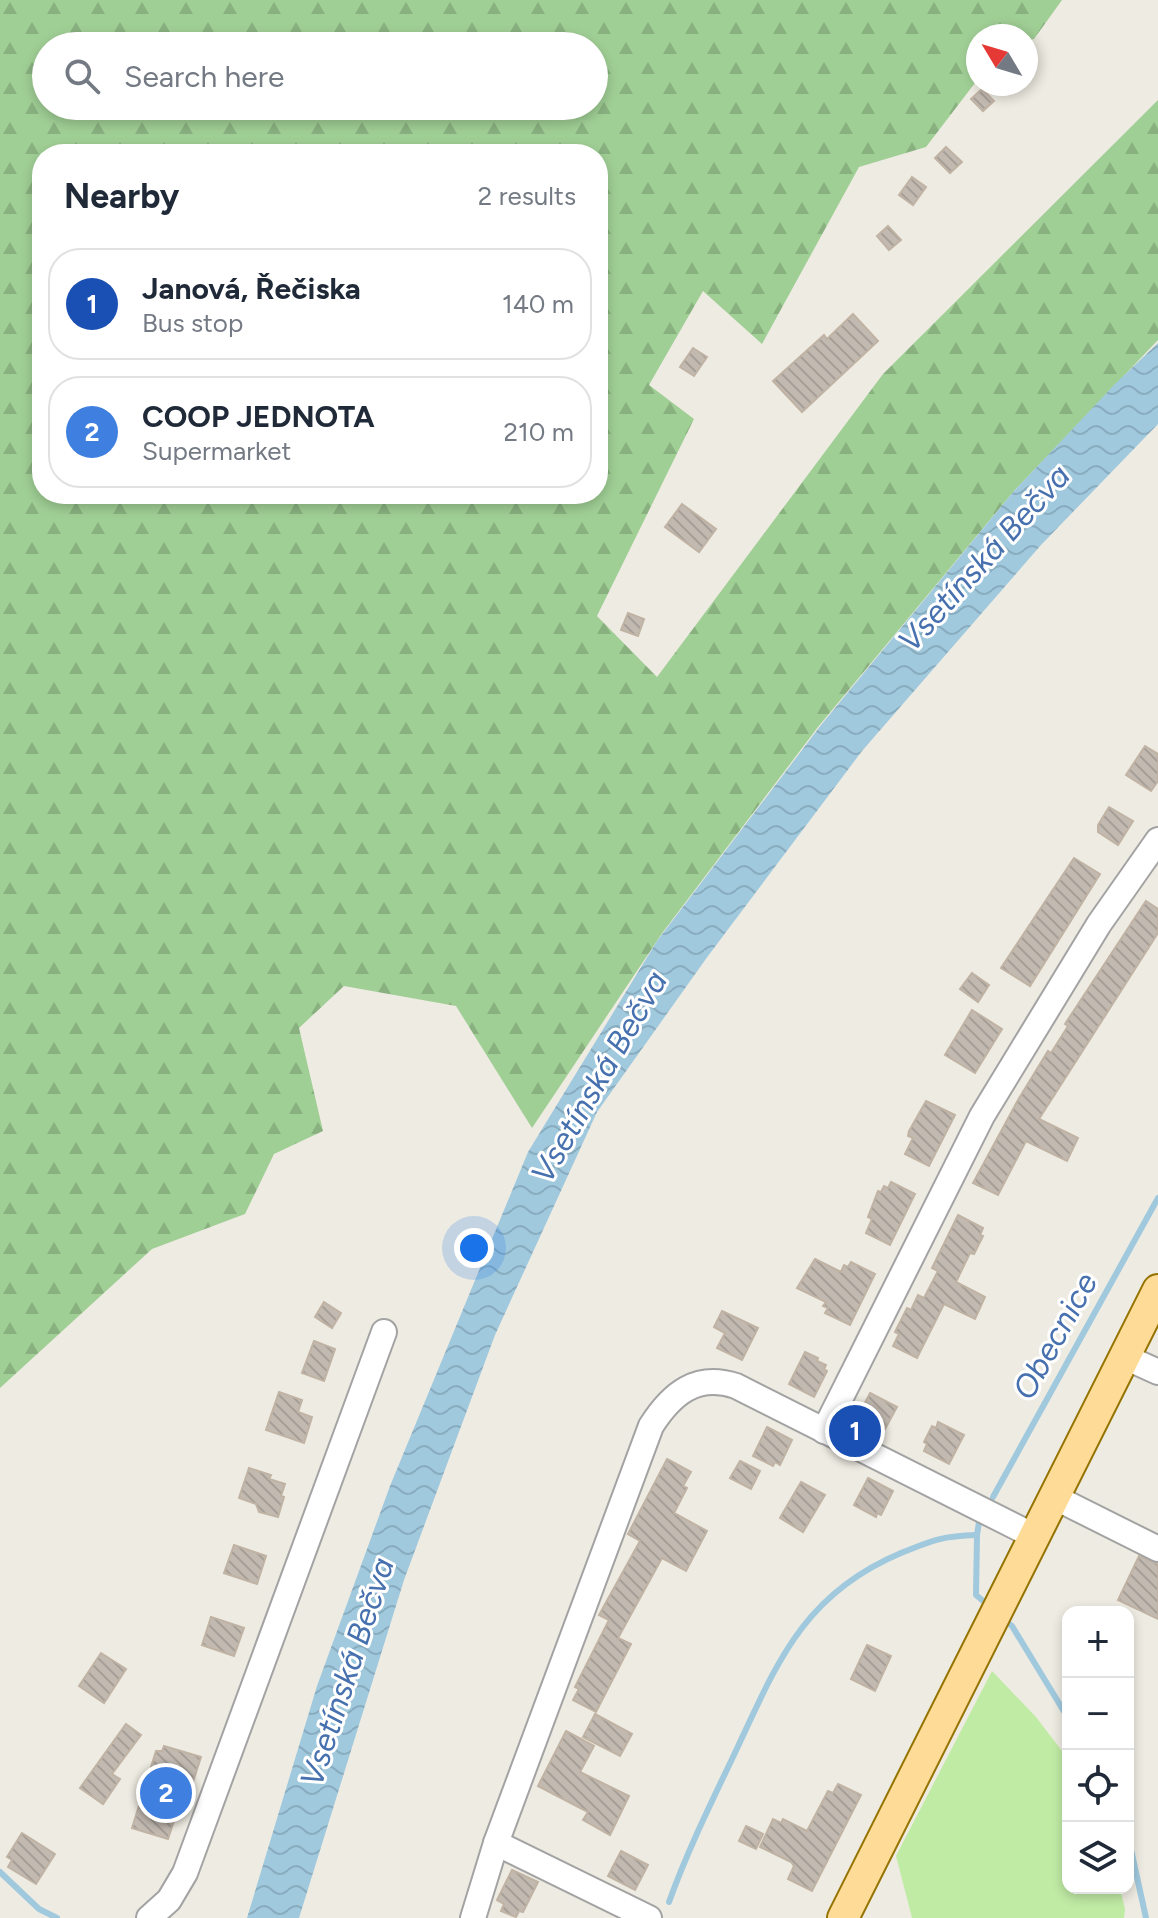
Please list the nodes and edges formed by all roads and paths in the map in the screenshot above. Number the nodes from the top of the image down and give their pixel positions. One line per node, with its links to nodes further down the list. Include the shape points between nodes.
1 (1158, 840): 6 (street, via 1099,924 982,1116)
2 (1158, 1290): 4 (main road)
3 (384, 1332): 11 (street, via 190,1859 169,1900)
4 (1125, 1357): 5 (street); 7 (main road)
5 (1158, 1372)
6 (824, 1431): 8 (street); 10 (street, via 723,1381 693,1385 660,1411 579,1613)
7 (1054, 1497): 8 (main road); 9 (street)
8 (1034, 1536): 14 (main road)
9 (1158, 1549)
10 (496, 1843): 12 (street); 13 (street)
11 (149, 1918)
12 (473, 1918)
13 (649, 1918)
14 (843, 1918)

